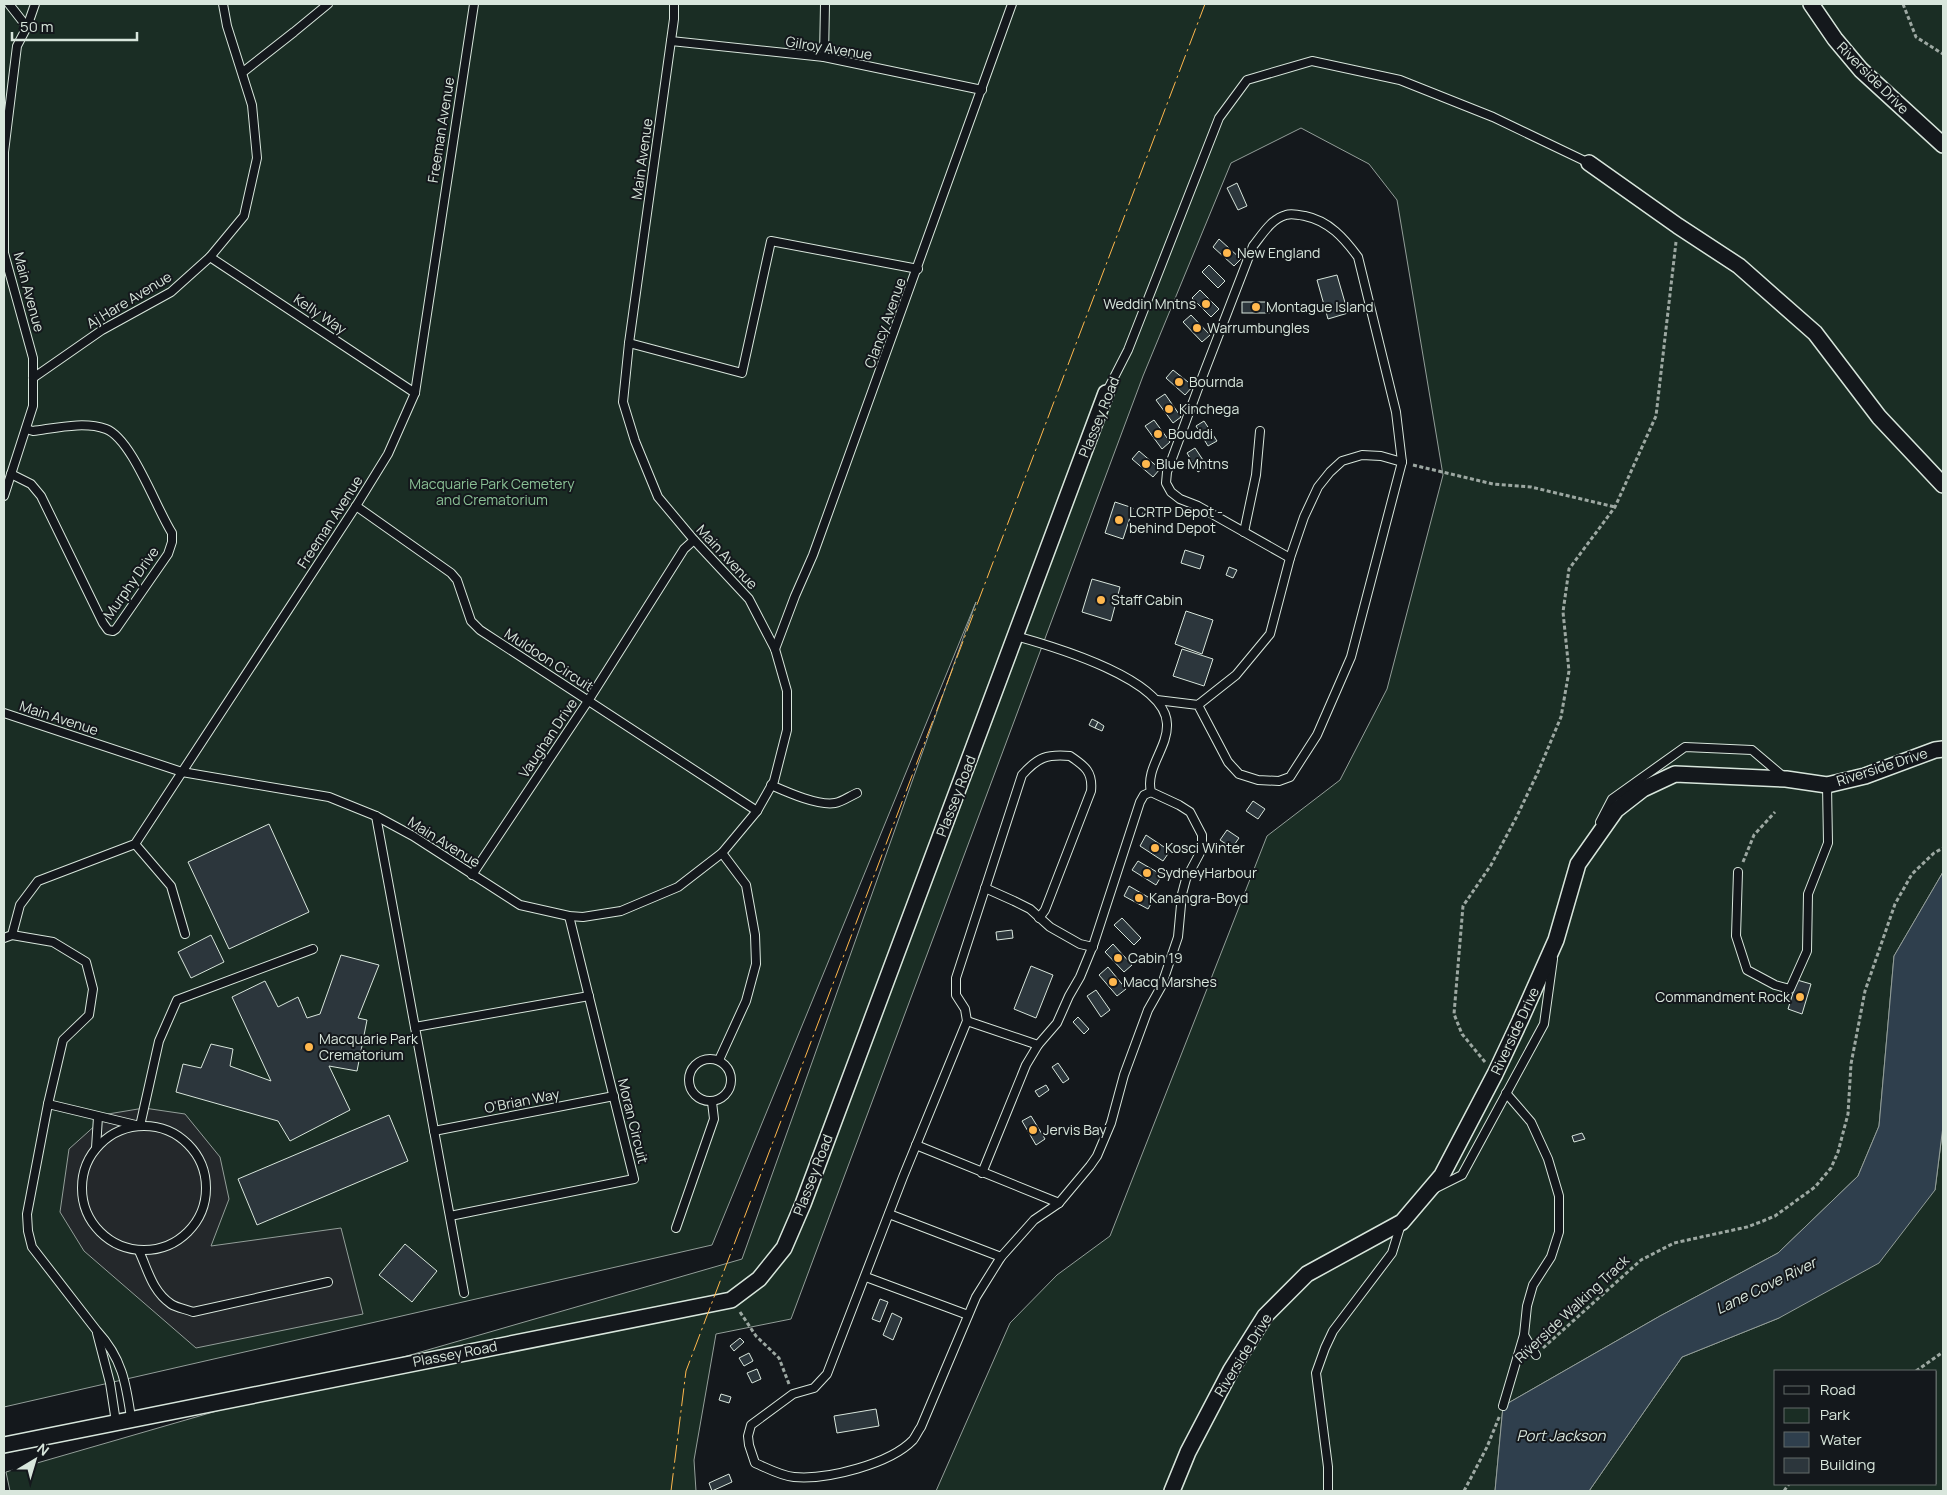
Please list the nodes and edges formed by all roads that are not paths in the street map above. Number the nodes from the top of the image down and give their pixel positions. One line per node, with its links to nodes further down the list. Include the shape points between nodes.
1 (9, 4): 10 (lane)
2 (35, 4): 10 (lane, Main Avenue)
3 (223, 4): 13 (lane, Aj Hare Avenue)
4 (328, 4): 13 (lane)
5 (474, 4): 22 (lane, Freeman Avenue)
6 (674, 4): 11 (lane, Main Avenue)
7 (825, 4): 12 (lane)
8 (1012, 4): 14 (lane, Clancy Avenue)
9 (1814, 8): 15 (street, Riverside Drive, via 1861,70)
10 (27, 27): 17 (lane, Main Avenue, via 17,46 4,152)
11 (671, 41): 12 (lane, Gilroy Avenue); 20 (lane, Main Avenue)
12 (824, 57): 14 (lane, Gilroy Avenue)
13 (243, 72): 18 (lane, Aj Hare Avenue, via 252,105 257,158 244,216)
14 (982, 90): 19 (lane, Clancy Avenue)
15 (1943, 145)
16 (1589, 163): 23 (lane, Plassey Road, via 1493,117 1400,80 1312,62 1247,80 1219,118 1132,340); 28 (street, via 1739,266 1814,333 1879,417)
17 (4, 253): 21 (lane, Main Avenue, via 33,358)
18 (210, 257): 21 (lane, Aj Hare Avenue, via 171,292 102,330); 22 (lane, Kelly Way)
19 (918, 269): 20 (lane, via 771,240 742,373); 35 (lane, Clancy Avenue)
20 (629, 343): 32 (lane, Main Avenue, via 623,402 635,441 658,497)
21 (33, 378): 24 (lane, Main Avenue, via 34,406)
22 (415, 393): 30 (lane, Freeman Avenue, via 388,454)
23 (1106, 393): 34 (street, Plassey Road)
24 (26, 429): 27 (lane, Main Avenue); 27 (lane, Murphy Drive, via 33,432 83,426 114,433 132,453 172,533 168,554 113,631 103,623 41,496 31,484)
25 (1260, 431): 31 (lane, via 1256,475)
26 (1402, 462): 31 (lane, via 1396,412 1358,257 1347,242 1318,219 1286,215 1267,227 1253,246 1167,472 1166,483 1171,492); 33 (lane, via 1381,456 1353,457 1342,461 1318,487); 38 (lane, via 1352,657 1317,735 1290,776 1280,781 1258,780 1239,774 1228,762)
27 (11, 474): 29 (lane, Main Avenue)
28 (1943, 485)
29 (4, 496)
30 (356, 506): 37 (lane, Muldoon Circuit, via 451,573 457,580 471,622 480,630); 41 (lane, Freeman Avenue)
31 (1244, 532): 33 (lane)
32 (694, 540): 35 (lane, Main Avenue, via 749,599); 37 (lane, Vaughan Drive, via 684,549)
33 (1290, 558): 38 (lane, via 1270,634 1236,675)
34 (1016, 636): 36 (lane, via 1093,662 1128,678); 94 (street, Plassey Road, via 802,1204 784,1248 759,1279 731,1300)
35 (775, 649): 43 (lane, Main Avenue, via 787,691 787,730)
36 (1157, 700): 38 (lane); 45 (lane, via 1168,722 1167,737 1148,782)
37 (588, 701): 47 (lane, Muldoon Circuit); 53 (lane, Vaughan Drive)
38 (1198, 705)
39 (4, 713): 41 (lane, Main Avenue)
40 (1943, 749): 44 (street, Riverside Drive, via 1865,776)
41 (182, 772): 48 (lane, Main Avenue, via 330,797); 49 (lane, Freeman Avenue)
42 (1786, 779): 44 (street, Riverside Drive); 51 (street, Riverside Drive, via 1675,774 1643,788 1616,810); 51 (lane, via 1752,750 1684,747 1612,799)
43 (771, 785): 46 (lane, via 818,801 835,803); 47 (lane, Main Avenue)
44 (1826, 785): 52 (lane, via 1828,843 1808,894 1807,951 1790,989 1747,970 1736,936)
45 (1151, 792): 61 (lane, via 1140,802); 79 (lane, via 1190,812 1202,835 1202,849 1186,879 1178,936 1170,962 1124,1075 1107,1135 1090,1166)
46 (857, 793)
47 (757, 811): 50 (lane, Main Avenue)
48 (376, 816): 53 (lane, Main Avenue); 65 (lane)
49 (135, 844): 57 (lane, via 171,886); 58 (lane, via 38,881 20,905)
50 (722, 853): 55 (lane, Main Avenue, via 678,887 621,911); 67 (lane, via 746,885 755,935 756,964 746,1000)
51 (1578, 864): 60 (street, Riverside Drive)
52 (1738, 872)
53 (472, 875): 55 (lane, Main Avenue, via 520,905)
54 (985, 888): 56 (lane, via 1030,909); 56 (lane, via 1022,775 1044,757 1070,756 1088,770 1091,791); 64 (lane, via 956,978 956,994 965,1009)
55 (569, 916): 63 (lane, Moran Circuit)
56 (1040, 918): 61 (lane, via 1080,944)
57 (185, 934)
58 (12, 935): 59 (lane); 71 (lane, via 53,942 86,962 93,989 89,1015 63,1040)
59 (4, 938)
60 (1556, 940): 68 (lane, via 1544,1024); 78 (street, Riverside Drive, via 1495,1074 1442,1175)
61 (1093, 948): 66 (lane, via 1057,1023)
62 (313, 949): 73 (lane, via 178,1000 159,1041)
63 (589, 996): 65 (lane); 69 (lane, Moran Circuit)
64 (967, 1021): 66 (lane); 75 (lane)
65 (415, 1027): 74 (lane)
66 (1038, 1045): 77 (lane, via 1026,1065)
67 (719, 1060): 70 (lane, via 729,1069 732,1080 727,1094); 70 (lane, via 709,1058 697,1062 690,1070 688,1080 700,1100)
68 (1506, 1093): 78 (lane, via 1462,1175); 91 (lane, via 1531,1122 1548,1159 1559,1196 1559,1232 1551,1257 1533,1285)
69 (614, 1096): 74 (lane, O'Brian Way); 81 (lane, Moran Circuit, via 634,1179)
70 (712, 1102): 83 (lane, via 714,1119)
71 (48, 1104): 72 (lane); 90 (lane, via 27,1214 28,1231 32,1247)
72 (98, 1117): 73 (lane); 76 (lane)
73 (140, 1126): 76 (lane, via 123,1129); 84 (lane, via 174,1133 187,1143 198,1157 206,1189 204,1206 186,1235 156,1250)
74 (434, 1131): 81 (lane)
75 (916, 1146): 77 (lane); 80 (lane)
76 (96, 1148): 84 (lane, via 82,1179 86,1212 107,1239)
77 (982, 1173): 79 (lane)
78 (1427, 1193): 82 (street, Riverside Drive)
79 (1059, 1203): 85 (lane, via 1034,1220)
80 (889, 1214): 85 (lane); 86 (lane)
81 (450, 1216): 88 (lane)
82 (1402, 1222): 97 (street, Riverside Drive, via 1307,1274 1265,1316 1230,1370); 98 (lane, via 1392,1253 1333,1331 1316,1373)
83 (676, 1228)
84 (139, 1251): 87 (lane, via 157,1291 172,1305 193,1312)
85 (1001, 1257): 89 (lane)
86 (866, 1276): 89 (lane); 89 (lane, via 827,1374 814,1388 793,1394 751,1425 748,1445 755,1463 795,1477 826,1476 848,1471 904,1447 921,1427)
87 (328, 1282)
88 (464, 1293)
89 (968, 1315)
90 (97, 1331): 94 (lane, via 118,1359); 95 (lane)
91 (1524, 1335): 92 (lane); 93 (lane)
92 (1536, 1355)
93 (1503, 1406)
94 (131, 1418): 95 (street, Plassey Road)
95 (116, 1422): 96 (street, Plassey Road)
96 (4, 1445)
97 (1172, 1491)
98 (1328, 1491)

